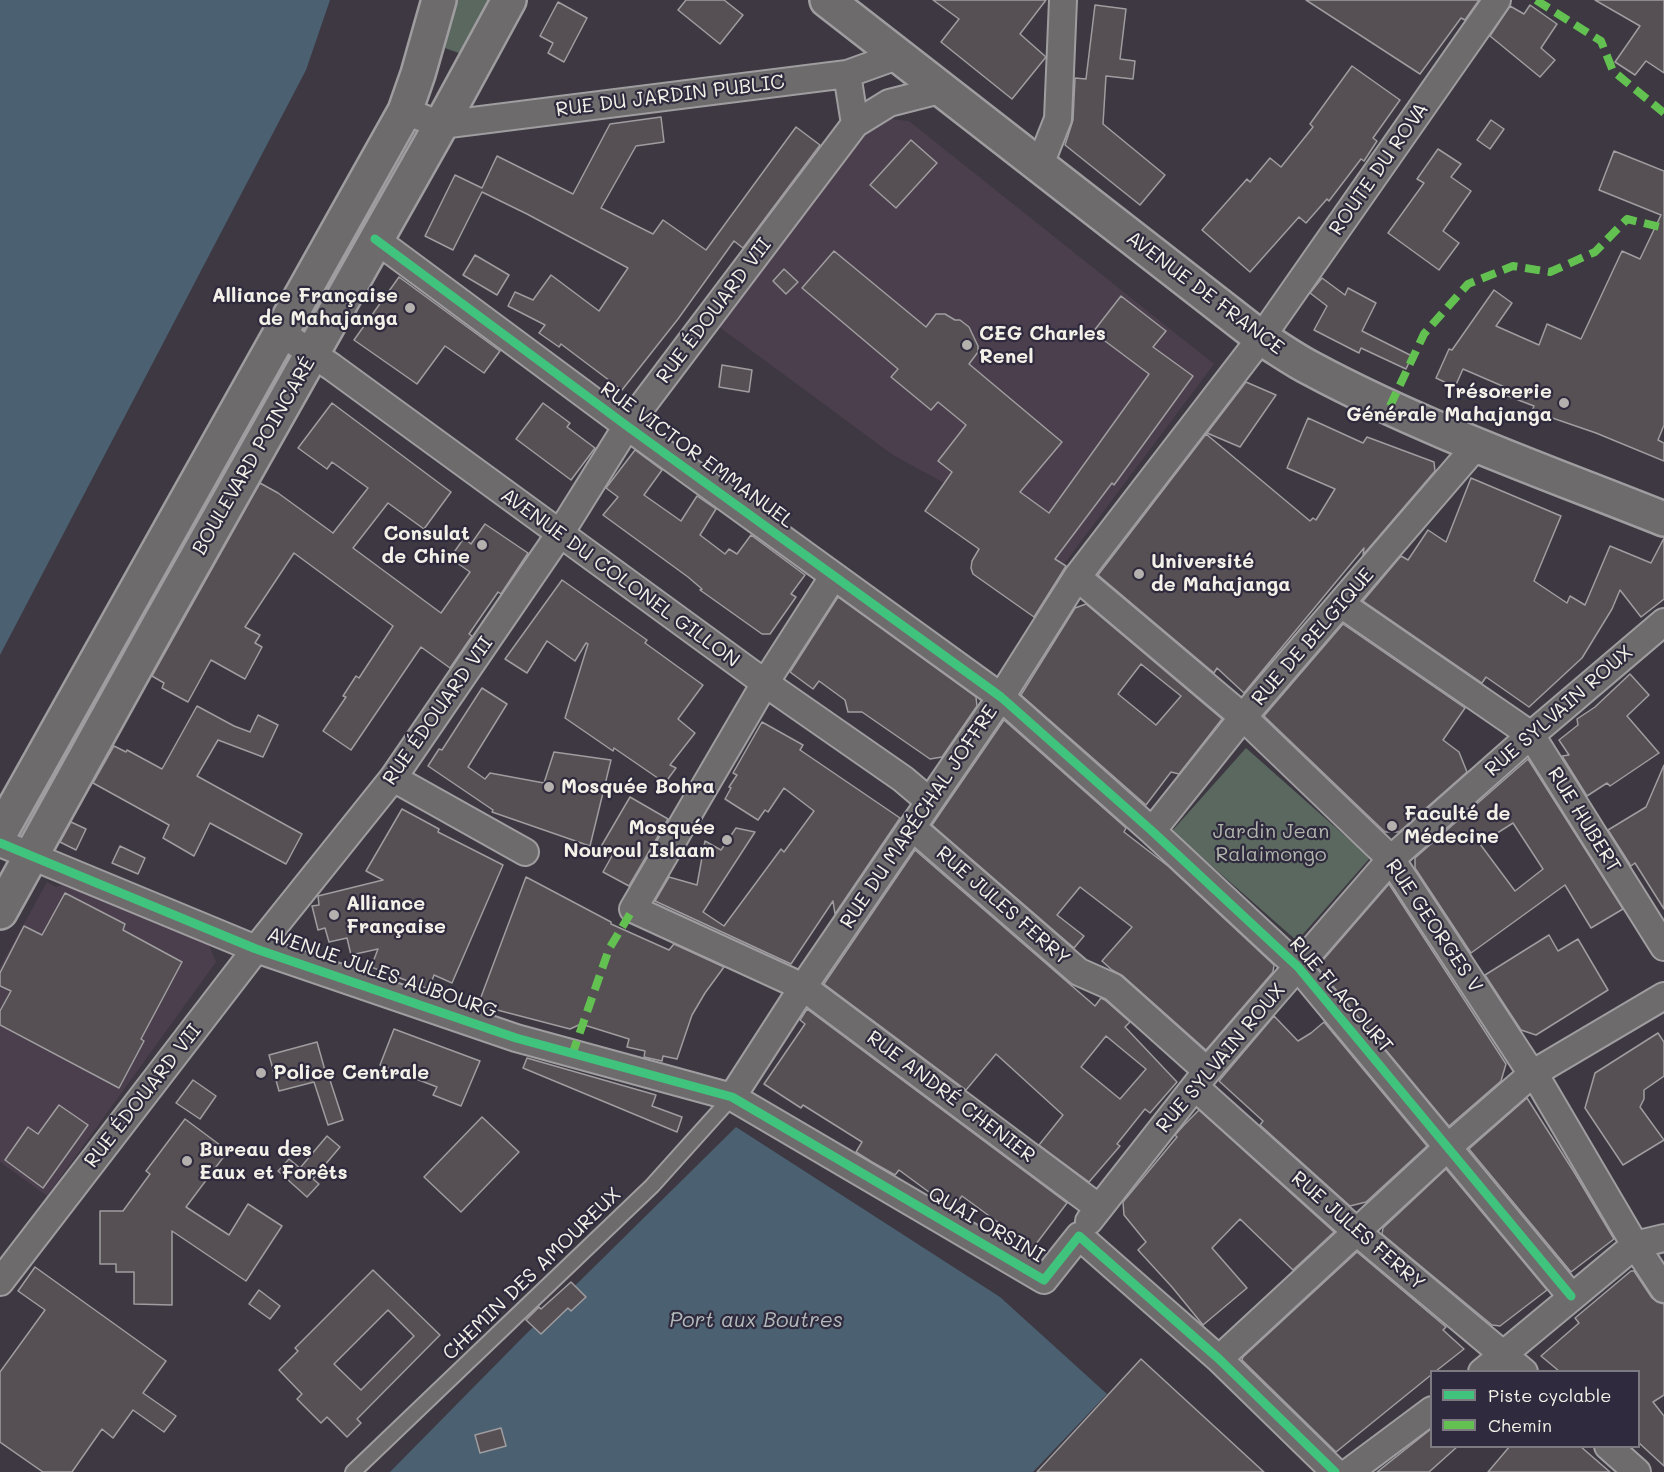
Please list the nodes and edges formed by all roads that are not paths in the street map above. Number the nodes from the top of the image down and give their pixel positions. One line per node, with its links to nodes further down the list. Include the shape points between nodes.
1 (439, 0): 9 (street, BOULEVARD POINCARÉ)
2 (508, 0): 11 (street, BOULEVARD POINCARÉ)
3 (826, 0): 6 (street, AVENUE DE FRANCE)
4 (1063, 0): 12 (street, via 1058,119)
5 (1497, 0): 15 (street, ROUTE DU ROVA)
6 (897, 56): 7 (street, RUE DU JARDIN PUBLIC); 8 (street, AVENUE DE FRANCE)
7 (847, 74): 10 (street); 11 (street, RUE DU JARDIN PUBLIC)
8 (940, 90): 10 (street, via 889,104); 12 (street, AVENUE DE FRANCE)
9 (405, 111): 11 (street); 14 (street, BOULEVARD POINCARÉ)
10 (855, 124): 17 (street, RUE ÉDOUARD VII)
11 (441, 125): 13 (street, BOULEVARD POINCARÉ)
12 (1039, 167): 15 (street, AVENUE DE FRANCE)
13 (375, 239): 16 (street, BOULEVARD POINCARÉ); 17 (street, RUE VICTOR EMMANUEL)
14 (280, 332): 16 (street, AVENUE DU COLONEL GILLON); 23 (street, BOULEVARD POINCARÉ)
15 (1261, 338): 18 (street, AVENUE DE FRANCE, via 1311,369); 22 (street, RUE DU MARÉCHAL JOFFRE)
16 (312, 354): 20 (street, AVENUE DU COLONEL GILLON); 26 (street, BOULEVARD POINCARÉ)
17 (627, 426): 20 (street, RUE ÉDOUARD VII); 21 (street, RUE VICTOR EMMANUEL)
18 (1477, 445): 19 (street, AVENUE DE FRANCE); 24 (street, RUE DE BELGIQUE)
19 (1664, 519)
20 (559, 535): 27 (street, AVENUE DU COLONEL GILLON); 31 (street, RUE ÉDOUARD VII)
21 (833, 577): 27 (street); 28 (street, RUE VICTOR EMMANUEL)
22 (1077, 578): 28 (street, RUE DU MARÉCHAL JOFFRE); 29 (street, RUE GEORGES V)
23 (128, 603): 26 (street); 35 (street, BOULEVARD POINCARÉ)
24 (1341, 604): 29 (street, RUE DE BELGIQUE); 30 (street, RUE HUBERT)
25 (1664, 622): 30 (street, RUE SYLVAIN ROUX)
26 (160, 623): 38 (street, BOULEVARD POINCARÉ)
27 (765, 683): 32 (street, AVENUE DU COLONEL GILLON); 44 (street, RUE ANDRÉ CHENIER, via 633,909)
28 (1001, 697): 32 (street, RUE DU MARÉCHAL JOFFRE); 34 (street, RUE FLACOURT)
29 (1243, 717): 34 (street, RUE DE BELGIQUE); 39 (street, RUE GEORGES V)
30 (1531, 735): 39 (street, RUE SYLVAIN ROUX); 41 (street, RUE HUBERT)
31 (393, 778): 37 (street); 42 (street, RUE ÉDOUARD VII)
32 (929, 801): 33 (street, RUE DU MARÉCHAL JOFFRE)
33 (912, 827): 44 (street, RUE DU MARÉCHAL JOFFRE); 47 (street, RUE JULES FERRY, via 1079,972 1113,987)
34 (1152, 831): 43 (street, RUE FLACOURT)
35 (0, 833)
36 (0, 843): 38 (street, AVENUE JULES AUBOURG)
37 (525, 852)
38 (30, 856): 40 (street, BOULEVARD POINCARÉ); 42 (street, AVENUE JULES AUBOURG)
39 (1390, 859): 43 (street, RUE SYLVAIN ROUX); 46 (street, RUE GEORGES V)
40 (0, 912)
41 (1664, 947)
42 (256, 950): 48 (street, AVENUE JULES AUBOURG, via 516,1038); 55 (street, RUE ÉDOUARD VII)
43 (1298, 967): 47 (street, RUE SYLVAIN ROUX); 49 (street, RUE FLACOURT)
44 (803, 987): 48 (street, RUE DU MARÉCHAL JOFFRE); 50 (street, RUE ANDRÉ CHENIER)
45 (1664, 996): 46 (street)
46 (1532, 1074): 49 (street); 54 (street, RUE GEORGES V)
47 (1201, 1079): 50 (street, RUE SYLVAIN ROUX); 51 (street, RUE JULES FERRY)
48 (732, 1097): 52 (street, QUAI ORSINI, via 1044,1280); 64 (lane, CHEMIN DES AMOUREUX, via 652,1186)
49 (1447, 1149): 51 (street); 57 (street, RUE FLACOURT)
50 (1099, 1208): 52 (street, RUE SYLVAIN ROUX)
51 (1358, 1233): 58 (street, RUE JULES FERRY); 59 (street)
52 (1079, 1236): 59 (street)
53 (1664, 1238): 54 (street)
54 (1635, 1245): 56 (street, RUE GEORGES V); 57 (street)
55 (0, 1282)
56 (1664, 1289)
57 (1571, 1296): 58 (street)
58 (1504, 1354): 60 (street); 61 (street, RUE JULES FERRY)
59 (1219, 1359): 65 (street)
60 (1483, 1370)
61 (1523, 1370)
62 (1430, 1411): 66 (street)
63 (1610, 1448): 67 (street)
64 (353, 1472)
65 (1335, 1472)
66 (1350, 1472)
67 (1636, 1472)

